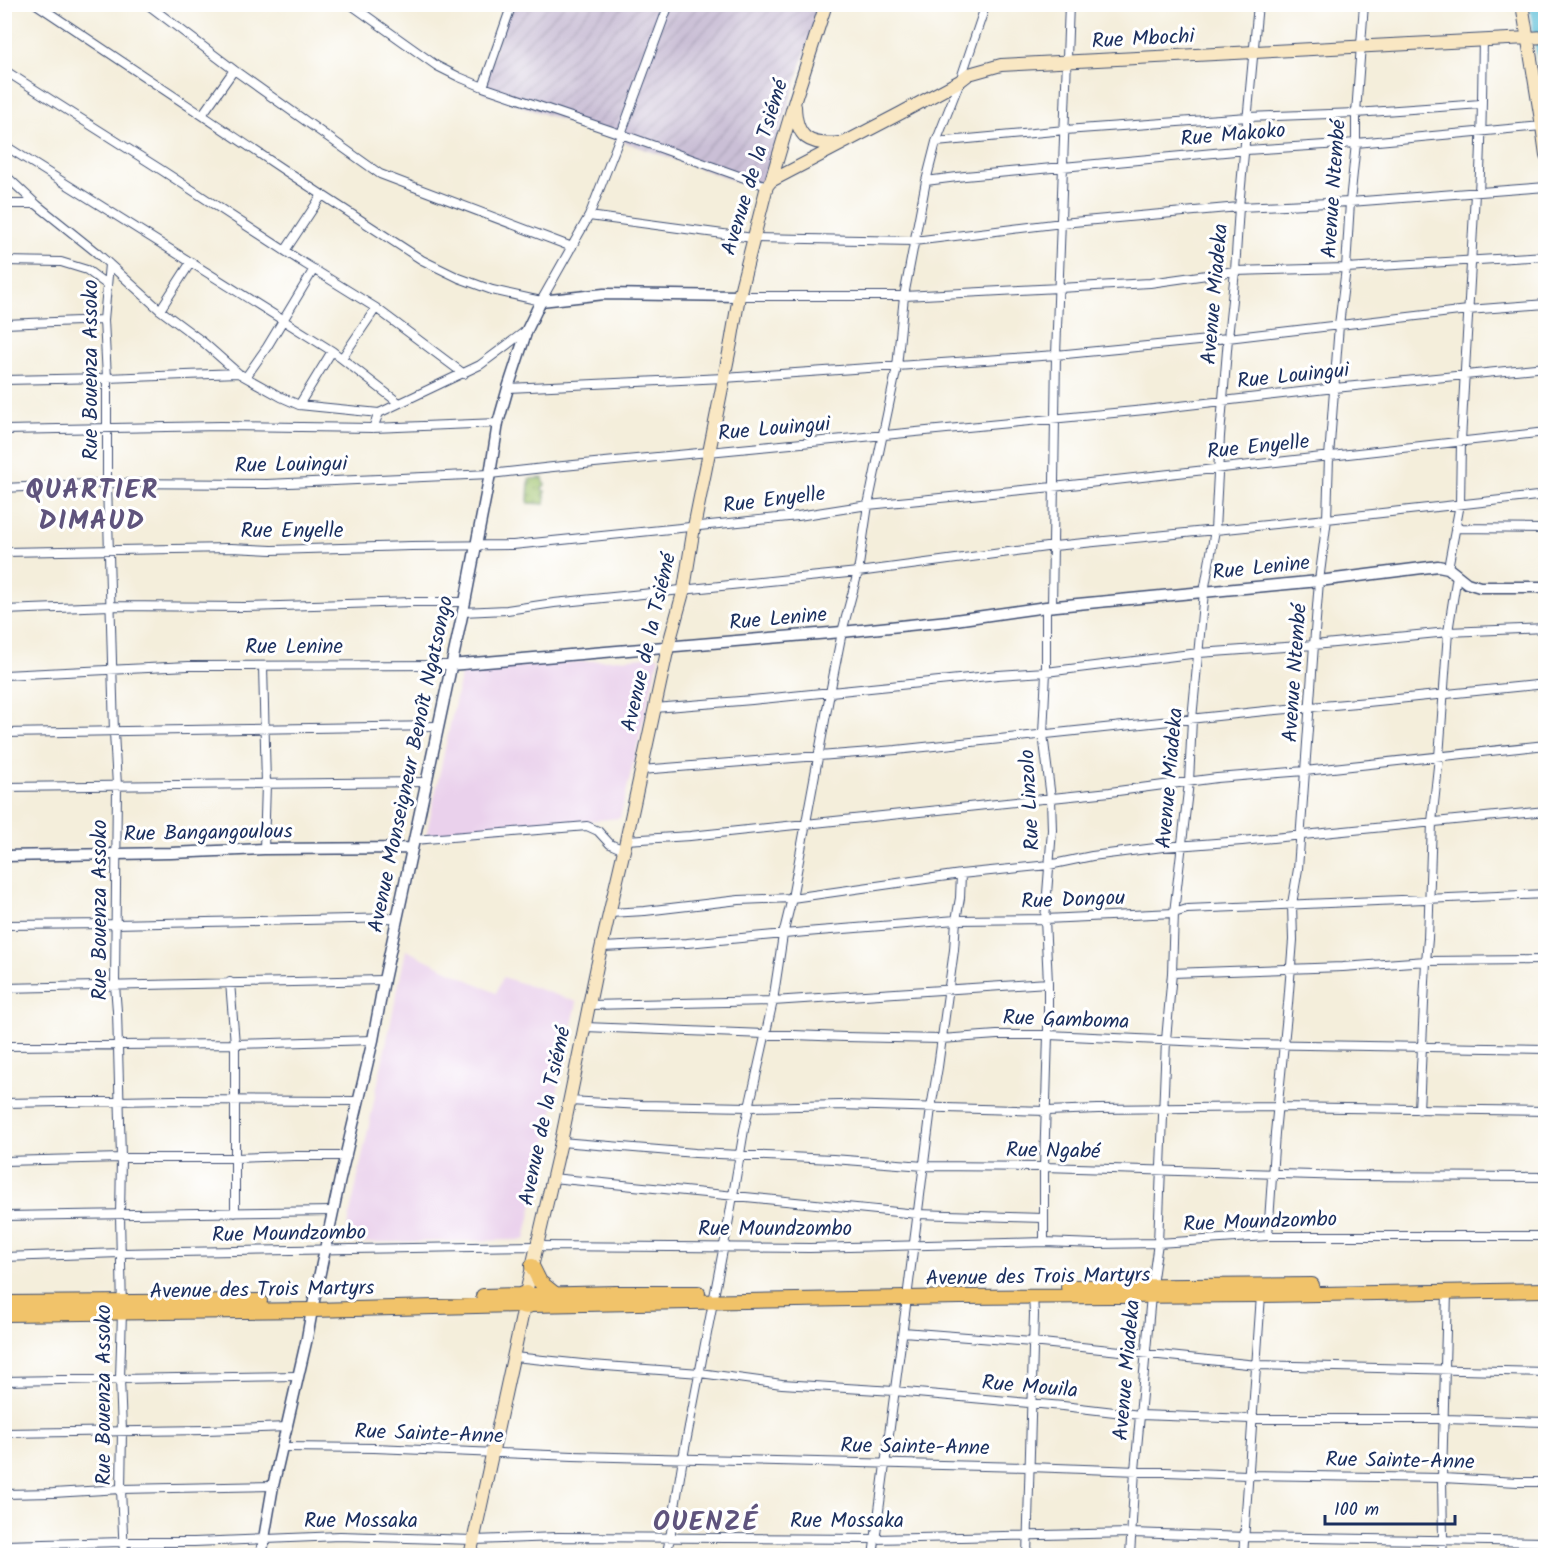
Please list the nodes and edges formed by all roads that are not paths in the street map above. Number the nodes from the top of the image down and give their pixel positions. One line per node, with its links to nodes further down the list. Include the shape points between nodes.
1 (36, 4): 24 (street)
2 (147, 4): 18 (street)
3 (350, 4): 20 (street, via 437,66)
4 (512, 4): 20 (street)
5 (669, 4): 29 (street, Avenue Monseigneur Benoît Ngatsongo)
6 (826, 4): 21 (main road, Avenue de la Tsiémé)
7 (986, 4): 19 (street)
8 (1069, 4): 16 (street, Rue Linzolo)
9 (1258, 4): 15 (street, Avenue Miadeka)
10 (1364, 4): 14 (street, Avenue Ntembé)
11 (1522, 4): 12 (main road)
12 (1536, 37): 13 (main road, Rue Mbochi); 26 (main road)
13 (1483, 39): 14 (main road, Rue Mbochi); 22 (street)
14 (1361, 46): 15 (main road, Rue Mbochi); 23 (street, Avenue Ntembé)
15 (1255, 52): 16 (main road, Rue Mbochi); 25 (street, Avenue Miadeka)
16 (1067, 62): 19 (main road, Rue Mbochi, via 1001,65 969,74); 27 (street, Rue Linzolo)
17 (4, 70): 52 (street)
18 (234, 70): 24 (street); 51 (street, via 381,174)
19 (960, 81): 30 (main road, Rue Mbochi); 31 (street)
20 (483, 87): 29 (street)
21 (795, 100): 30 (main road, via 797,123 806,136 819,144); 39 (main road, Avenue de la Tsiémé)
22 (1481, 104): 23 (street); 28 (street)
23 (1356, 113): 25 (street); 32 (street, Avenue Ntembé)
24 (202, 115): 42 (street)
25 (1248, 117): 27 (street); 34 (street, Avenue Miadeka)
26 (1542, 126): 28 (street, Rue Makoko); 35 (main road)
27 (1065, 130): 31 (street); 36 (street, Rue Linzolo)
28 (1482, 131): 32 (street, Rue Makoko); 41 (street)
29 (621, 134): 39 (street); 47 (street, Avenue Monseigneur Benoît Ngatsongo)
30 (847, 142): 39 (main road, Rue Mbochi)
31 (936, 142): 38 (street)
32 (1356, 143): 34 (street, Rue Makoko); 43 (street, Avenue Ntembé)
33 (4, 145): 56 (street)
34 (1246, 150): 36 (street, Rue Makoko); 46 (street, Avenue Miadeka)
35 (1545, 155)
36 (1064, 168): 38 (street, Rue Makoko); 48 (street, Rue Linzolo)
37 (4, 174): 45 (street)
38 (926, 181): 50 (street)
39 (769, 183): 49 (main road, Avenue de la Tsiémé)
40 (1545, 187): 41 (street)
41 (1477, 192): 43 (street); 55 (street)
42 (322, 195): 52 (street); 65 (street, via 422,260 459,278)
43 (1350, 202): 46 (street); 58 (street, Avenue Ntembé)
44 (4, 204): 45 (street)
45 (36, 204): 57 (street)
46 (1239, 207): 48 (street); 60 (street, Avenue Miadeka)
47 (589, 216): 49 (street); 51 (street, Avenue Monseigneur Benoît Ngatsongo)
48 (1062, 223): 50 (street); 62 (street, Rue Linzolo)
49 (753, 238): 50 (street); 63 (main road, Avenue de la Tsiémé)
50 (914, 241): 64 (street)
51 (572, 247): 65 (street, Avenue Monseigneur Benoît Ngatsongo)
52 (285, 251): 59 (street)
53 (1545, 256): 55 (street)
54 (4, 261): 61 (street, via 61,262 87,270)
55 (1470, 261): 58 (street); 69 (street)
56 (191, 262): 68 (street); 71 (street)
57 (109, 264): 61 (street, Rue Bouenza Assoko); 68 (street)
58 (1346, 268): 60 (street); 73 (street, Avenue Ntembé)
59 (314, 270): 67 (street); 71 (street)
60 (1236, 271): 62 (street, via 1150,283); 75 (street, Avenue Miadeka)
61 (106, 284): 70 (street, Rue Bouenza Assoko)
62 (1059, 288): 64 (street); 77 (street, Rue Linzolo)
63 (738, 296): 64 (street); 65 (street, via 604,294); 85 (main road, Avenue de la Tsiémé)
64 (904, 296): 79 (street)
65 (541, 301): 74 (street, Avenue Monseigneur Benoît Ngatsongo)
66 (1545, 304): 69 (street)
67 (376, 308): 78 (street); 81 (street)
68 (160, 310): 82 (street)
69 (1468, 310): 73 (street); 83 (street)
70 (104, 320): 72 (street); 84 (street, Rue Bouenza Assoko)
71 (283, 320): 76 (street); 82 (street, via 267,347)
72 (4, 324)
73 (1339, 325): 75 (street); 88 (street, Avenue Ntembé)
74 (527, 330): 81 (street); 87 (street, Avenue Monseigneur Benoît Ngatsongo)
75 (1228, 338): 77 (street); 89 (street, Avenue Miadeka)
76 (332, 351): 78 (street); 91 (street)
77 (1056, 355): 79 (street); 93 (street, Rue Linzolo)
78 (342, 358): 90 (street)
79 (897, 367): 85 (street); 99 (street)
80 (1545, 367): 83 (street, Rue Louingui)
81 (464, 374): 90 (street)
82 (242, 375): 84 (street); 91 (street)
83 (1464, 376): 88 (street, Rue Louingui); 100 (street)
84 (107, 378): 86 (street); 95 (street, Rue Bouenza Assoko)
85 (724, 378): 87 (street); 101 (main road, Avenue de la Tsiémé)
86 (4, 380)
87 (508, 388): 94 (street, Avenue Monseigneur Benoît Ngatsongo)
88 (1335, 388): 89 (street, Rue Louingui); 102 (street, Avenue Ntembé)
89 (1223, 400): 93 (street, Rue Louingui); 103 (street, Avenue Miadeka)
90 (399, 403): 92 (street)
91 (299, 405): 92 (street)
92 (379, 413): 96 (street)
93 (1056, 419): 99 (street, Rue Louingui); 106 (street, Rue Linzolo)
94 (498, 423): 96 (street); 104 (street, Avenue Monseigneur Benoît Ngatsongo)
95 (108, 428): 96 (street); 97 (street); 105 (street, Rue Bouenza Assoko)
96 (373, 428)
97 (4, 430)
98 (1545, 432): 100 (street, Rue Enyelle)
99 (882, 435): 101 (street, Rue Louingui); 110 (street)
100 (1461, 441): 102 (street, Rue Enyelle); 109 (street)
101 (709, 452): 104 (street, Rue Louingui); 112 (main road, Avenue de la Tsiémé)
102 (1329, 457): 103 (street, Rue Enyelle); 111 (street, Avenue Ntembé)
103 (1218, 468): 106 (street, Rue Enyelle); 115 (street, Avenue Miadeka)
104 (490, 474): 105 (street, Rue Louingui, via 267,484); 116 (street, Avenue Monseigneur Benoît Ngatsongo)
105 (107, 483): 107 (street, Rue Louingui); 118 (street, Rue Bouenza Assoko)
106 (1053, 487): 110 (street, Rue Enyelle); 117 (street, Rue Linzolo)
107 (4, 488)
108 (1545, 495): 109 (street)
109 (1460, 504): 111 (street); 113 (street)
110 (868, 505): 112 (street, Rue Enyelle); 121 (street)
111 (1327, 519): 115 (street); 122 (street, Avenue Ntembé)
112 (694, 527): 116 (street, Rue Enyelle, via 513,546); 124 (main road, Avenue de la Tsiémé)
113 (1455, 528): 114 (street); 120 (street)
114 (1545, 529)
115 (1215, 530): 117 (street); 125 (street, Avenue Miadeka)
116 (476, 545): 118 (street, Rue Enyelle); 127 (street, Avenue Monseigneur Benoît Ngatsongo)
117 (1054, 546): 121 (street); 128 (street, Rue Linzolo)
118 (110, 549): 119 (street, Rue Enyelle); 126 (street, Rue Bouenza Assoko)
119 (4, 552)
120 (1452, 571): 122 (street, Rue Lenine, via 1438,566); 123 (street, Rue Lenine, via 1467,584 1480,587); 132 (street)
121 (858, 572): 124 (street); 131 (street)
122 (1319, 580): 125 (street, Rue Lenine); 133 (street, Avenue Ntembé)
123 (1545, 587)
124 (684, 589): 127 (street, via 507,610); 134 (main road, Avenue de la Tsiémé)
125 (1204, 592): 128 (street, Rue Lenine); 135 (street, Avenue Miadeka)
126 (111, 606): 127 (street, via 413,602); 129 (street); 138 (street, Rue Bouenza Assoko)
127 (464, 607): 136 (street, Avenue Monseigneur Benoît Ngatsongo)
128 (1049, 607): 131 (street, Rue Lenine); 139 (street, Rue Linzolo)
129 (4, 610)
130 (1545, 628): 132 (street)
131 (842, 632): 134 (street, Rue Lenine); 142 (street)
132 (1448, 632): 133 (street); 143 (street)
133 (1314, 645): 135 (street); 144 (street, Avenue Ntembé)
134 (668, 647): 136 (street, Rue Lenine); 145 (main road, Avenue de la Tsiémé)
135 (1199, 653): 139 (street); 146 (street, Avenue Miadeka)
136 (450, 665): 137 (street, Rue Lenine); 147 (street, Avenue Monseigneur Benoît Ngatsongo)
137 (263, 666): 138 (street, Rue Lenine); 148 (street)
138 (112, 670): 140 (street, Rue Lenine); 149 (street, Rue Bouenza Assoko)
139 (1046, 672): 142 (street); 151 (street, Rue Linzolo)
140 (4, 675)
141 (1545, 684): 143 (street)
142 (830, 693): 145 (street); 153 (street)
143 (1444, 694): 144 (street); 154 (street)
144 (1310, 706): 146 (street); 156 (street, Avenue Ntembé)
145 (655, 708): 155 (main road, Avenue de la Tsiémé)
146 (1192, 719): 151 (street); 158 (street, Avenue Miadeka)
147 (438, 726): 148 (street); 157 (street, Avenue Monseigneur Benoît Ngatsongo)
148 (264, 729): 149 (street); 159 (street)
149 (114, 732): 150 (street); 160 (street, Rue Bouenza Assoko)
150 (4, 733)
151 (1043, 734): 153 (street); 162 (street, Rue Linzolo)
152 (1545, 745): 154 (street)
153 (818, 756): 155 (street); 165 (street)
154 (1439, 757): 156 (street); 164 (street)
155 (641, 770): 168 (main road, Avenue de la Tsiémé)
156 (1305, 771): 158 (street); 166 (street, Avenue Ntembé)
157 (426, 782): 159 (street); 167 (street, Avenue Monseigneur Benoît Ngatsongo)
158 (1189, 782): 162 (street); 169 (street, Avenue Miadeka)
159 (266, 784): 160 (street); 170 (street)
160 (117, 786): 161 (street); 171 (street, Rue Bouenza Assoko)
161 (4, 787)
162 (1051, 798): 165 (street); 173 (street, Rue Linzolo)
163 (1545, 811): 164 (street)
164 (1432, 822): 166 (street); 177 (street)
165 (806, 824): 168 (street); 176 (street)
166 (1300, 835): 169 (street); 178 (street, Avenue Ntembé)
167 (413, 844): 168 (street, via 587,826 610,844); 170 (street, Rue Bangangoulous); 181 (street, Avenue Monseigneur Benoît Ngatsongo)
168 (625, 845): 179 (main road, Avenue de la Tsiémé)
169 (1181, 846): 173 (street); 180 (street, Avenue Miadeka)
170 (264, 849): 171 (street, Rue Bangangoulous)
171 (117, 853): 172 (street, Rue Bangangoulous); 184 (street, Rue Bouenza Assoko)
172 (4, 856)
173 (1049, 865): 174 (street); 182 (street, Rue Linzolo)
174 (961, 874): 176 (street); 183 (street)
175 (1545, 894): 177 (street, Rue Dongou)
176 (792, 898): 179 (street); 186 (street)
177 (1430, 899): 178 (street, Rue Dongou); 189 (street)
178 (1292, 904): 180 (street, Rue Dongou); 190 (street, Avenue Ntembé)
179 (610, 913): 187 (main road, Avenue de la Tsiémé)
180 (1174, 913): 182 (street, Rue Dongou); 191 (street, Avenue Miadeka)
181 (397, 918): 184 (street); 192 (street, Avenue Monseigneur Benoît Ngatsongo)
182 (1045, 919): 183 (street, Rue Dongou); 194 (street, Rue Linzolo)
183 (956, 920): 186 (street, Rue Dongou); 197 (street)
184 (114, 924): 185 (street); 195 (street, Rue Bouenza Assoko)
185 (4, 925)
186 (783, 935): 187 (street, Rue Dongou); 198 (street)
187 (602, 947): 199 (main road, Avenue de la Tsiémé)
188 (1545, 960): 189 (street)
189 (1426, 961): 190 (street); 210 (street)
190 (1290, 969): 191 (street); 207 (street, Avenue Ntembé)
191 (1172, 973): 205 (street, Avenue Miadeka)
192 (384, 980): 193 (street); 204 (street, Avenue Monseigneur Benoît Ngatsongo)
193 (230, 982): 195 (street); 206 (street)
194 (1048, 984): 197 (street); 202 (street, Rue Linzolo)
195 (115, 985): 196 (street); 209 (street, Rue Bouenza Assoko)
196 (4, 988)
197 (948, 990): 198 (street); 203 (street)
198 (773, 1000): 199 (street); 201 (street)
199 (590, 1005): 200 (main road, Avenue de la Tsiémé)
200 (585, 1027): 201 (street, Rue Gamboma); 215 (main road, Avenue de la Tsiémé)
201 (765, 1034): 203 (street, Rue Gamboma); 217 (street)
202 (1048, 1035): 203 (street, Rue Gamboma); 205 (street, Rue Gamboma); 222 (street, Rue Linzolo)
203 (941, 1039): 219 (street)
204 (373, 1040): 206 (street); 214 (street, Avenue Monseigneur Benoît Ngatsongo)
205 (1166, 1040): 207 (street, Rue Gamboma); 220 (street, Avenue Miadeka)
206 (235, 1044): 209 (street); 212 (street)
207 (1284, 1045): 210 (street, Rue Gamboma); 218 (street, Avenue Ntembé)
208 (4, 1046): 209 (street)
209 (118, 1046): 213 (street, Rue Bouenza Assoko)
210 (1421, 1047): 211 (street, Rue Gamboma); 221 (street)
211 (1545, 1049)
212 (235, 1100): 213 (street); 214 (street); 228 (street)
213 (119, 1101): 216 (street); 227 (street, Rue Bouenza Assoko)
214 (358, 1101): 226 (street, Avenue Monseigneur Benoît Ngatsongo)
215 (570, 1101): 217 (street); 224 (main road, Avenue de la Tsiémé)
216 (4, 1103)
217 (750, 1107): 219 (street); 225 (street)
218 (1278, 1107): 220 (street); 221 (street); 233 (street, Avenue Ntembé)
219 (931, 1108): 222 (street); 230 (street)
220 (1164, 1108): 222 (street); 232 (street, Avenue Miadeka)
221 (1419, 1110): 223 (street)
222 (1047, 1111): 231 (street, Rue Linzolo)
223 (1545, 1111)
224 (561, 1142): 225 (street, Rue Ngabé); 235 (main road, Avenue de la Tsiémé)
225 (741, 1154): 230 (street, Rue Ngabé); 236 (street)
226 (347, 1156): 228 (street); 237 (street, Avenue Monseigneur Benoît Ngatsongo)
227 (121, 1158): 228 (street); 229 (street); 240 (street, Rue Bouenza Assoko)
228 (235, 1158): 238 (street)
229 (4, 1161)
230 (924, 1166): 231 (street, Rue Ngabé); 239 (street)
231 (1044, 1167): 232 (street, Rue Ngabé); 242 (street, Rue Linzolo)
232 (1161, 1170): 233 (street, Rue Ngabé); 246 (street, Avenue Miadeka)
233 (1272, 1174): 234 (street, Rue Ngabé); 243 (street, Avenue Ntembé)
234 (1545, 1177)
235 (552, 1178): 236 (street); 248 (main road, Avenue de la Tsiémé)
236 (733, 1196): 239 (street); 249 (street)
237 (333, 1211): 238 (street); 250 (street, Avenue Monseigneur Benoît Ngatsongo)
238 (235, 1213): 240 (street)
239 (917, 1214): 242 (street); 247 (street)
240 (120, 1215): 241 (street); 251 (street, Rue Bouenza Assoko)
241 (4, 1216)
242 (1043, 1218): 245 (street, Rue Linzolo)
243 (1268, 1236): 244 (street, Rue Moundzombo); 246 (street, Rue Moundzombo)
244 (1545, 1236)
245 (1044, 1242): 246 (street, Rue Moundzombo); 247 (street, Rue Moundzombo)
246 (1158, 1243): 255 (street, Avenue Miadeka)
247 (914, 1244): 249 (street, Rue Moundzombo); 259 (street)
248 (537, 1246): 249 (street, Rue Moundzombo); 250 (street, Rue Moundzombo); 253 (main road, Avenue de la Tsiémé)
249 (723, 1248): 262 (street)
250 (325, 1250): 251 (street, Rue Moundzombo); 265 (street, Avenue Monseigneur Benoît Ngatsongo)
251 (120, 1253): 252 (street, Rue Moundzombo); 266 (street, Rue Bouenza Assoko)
252 (4, 1257)
253 (532, 1266): 258 (main road, via 540,1282); 263 (main road, Avenue de la Tsiémé)
254 (1545, 1282): 255 (main road, Avenue des Trois Martyrs)
255 (1152, 1290): 259 (main road, Avenue des Trois Martyrs); 260 (main road, Avenue des Trois Martyrs); 261 (main road, Avenue des Trois Martyrs); 270 (street, Avenue Miadeka)
256 (1545, 1290): 257 (main road, Avenue des Trois Martyrs)
257 (1447, 1292): 260 (main road, Avenue des Trois Martyrs); 273 (street)
258 (555, 1294): 262 (main road, Avenue des Trois Martyrs); 263 (main road, Avenue des Trois Martyrs)
259 (908, 1294): 261 (main road, Avenue des Trois Martyrs); 262 (main road, Avenue des Trois Martyrs); 268 (street)
260 (1261, 1295): 272 (street)
261 (1033, 1296): 269 (street)
262 (714, 1297): 263 (main road, Avenue des Trois Martyrs); 275 (street)
263 (525, 1300): 265 (main road, Avenue des Trois Martyrs); 271 (main road, Avenue de la Tsiémé)
264 (4, 1303): 266 (main road, Avenue des Trois Martyrs)
265 (313, 1305): 266 (main road, Avenue des Trois Martyrs); 276 (street, Avenue Monseigneur Benoît Ngatsongo)
266 (122, 1307): 267 (main road, Avenue des Trois Martyrs); 277 (street, Rue Bouenza Assoko)
267 (4, 1314)
268 (903, 1332): 269 (street); 279 (street)
269 (1032, 1342): 270 (street); 280 (street)
270 (1146, 1354): 272 (street); 281 (street, Avenue Miadeka)
271 (514, 1357): 275 (street, Rue Mouila); 289 (main road, Avenue de la Tsiémé)
272 (1257, 1365): 273 (street); 282 (street)
273 (1445, 1369): 274 (street); 283 (street)
274 (1545, 1372)
275 (700, 1373): 279 (street, Rue Mouila, via 793,1385); 290 (street)
276 (298, 1376): 277 (street); 285 (street, Avenue Monseigneur Benoît Ngatsongo)
277 (120, 1378): 278 (street); 286 (street, Rue Bouenza Assoko)
278 (4, 1381)
279 (894, 1391): 280 (street, Rue Mouila); 291 (street)
280 (1031, 1404): 281 (street, Rue Mouila); 292 (street)
281 (1140, 1416): 282 (street, Rue Mouila); 293 (street, Avenue Miadeka)
282 (1251, 1419): 283 (street, Rue Mouila); 294 (street)
283 (1444, 1419): 284 (street, Rue Mouila); 295 (street)
284 (1545, 1422)
285 (288, 1427): 286 (street); 288 (street, Avenue Monseigneur Benoît Ngatsongo)
286 (122, 1431): 287 (street); 298 (street, Rue Bouenza Assoko)
287 (4, 1433)
288 (283, 1447): 289 (street, Rue Sainte-Anne); 297 (street, Avenue Monseigneur Benoît Ngatsongo)
289 (493, 1453): 290 (street, Rue Sainte-Anne); 307 (main road, Avenue de la Tsiémé)
290 (683, 1458): 291 (street, Rue Sainte-Anne); 303 (street)
291 (885, 1463): 292 (street, Rue Sainte-Anne); 304 (street)
292 (1029, 1467): 293 (street, Rue Sainte-Anne); 301 (street)
293 (1135, 1470): 294 (street, Rue Sainte-Anne); 300 (street, Avenue Miadeka)
294 (1248, 1474): 295 (street, Rue Sainte-Anne); 302 (street)
295 (1442, 1478): 296 (street, Rue Sainte-Anne); 305 (street)
296 (1545, 1482)
297 (273, 1486): 298 (street); 306 (street, Avenue Monseigneur Benoît Ngatsongo)
298 (121, 1488): 299 (street); 308 (street, Rue Bouenza Assoko)
299 (4, 1494)
300 (1132, 1533): 301 (street, Rue Mossaka); 302 (street, Rue Mossaka); 317 (street, Avenue Miadeka)
301 (1028, 1535): 304 (street, Rue Mossaka); 316 (street)
302 (1245, 1537): 305 (street, Rue Mossaka); 318 (street)
303 (670, 1538): 304 (street, Rue Mossaka); 307 (street, Rue Mossaka); 314 (street)
304 (875, 1539): 315 (street)
305 (1443, 1539): 309 (street, Rue Mossaka); 319 (street)
306 (264, 1540): 307 (street, Rue Mossaka, via 340,1536); 308 (street, Rue Mossaka); 312 (street, Avenue Monseigneur Benoît Ngatsongo)
307 (474, 1540): 313 (main road, Avenue de la Tsiémé)
308 (124, 1542): 310 (street, Rue Mossaka); 311 (street, Rue Bouenza Assoko)
309 (1545, 1542)
310 (4, 1545)
311 (124, 1556)
312 (261, 1556)
313 (470, 1556)
314 (666, 1556)
315 (873, 1556)
316 (1027, 1556)
317 (1130, 1556)
318 (1243, 1556)
319 (1442, 1556)

